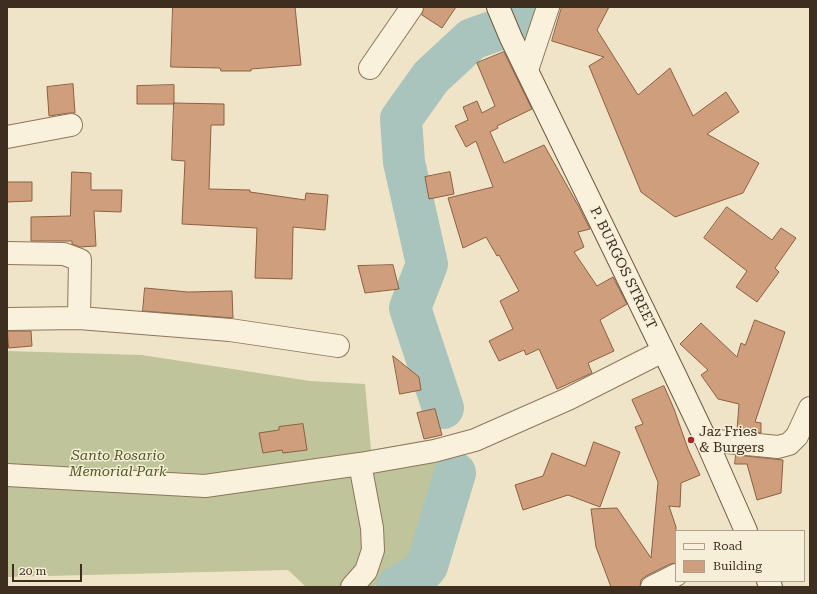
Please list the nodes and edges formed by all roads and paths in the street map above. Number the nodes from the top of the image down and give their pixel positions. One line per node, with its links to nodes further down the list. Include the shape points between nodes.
1 (412, 7): 4 (street)
2 (548, 7): 5 (street)
3 (504, 21): 5 (street, P. BURGOS STREET)
4 (370, 68)
5 (527, 70): 12 (street, P. BURGOS STREET)
6 (70, 125): 7 (street)
7 (7, 138)
8 (7, 253): 9 (street, via 64,254 80,260)
9 (79, 318): 10 (street); 11 (street, via 230,330)
10 (7, 320)
11 (338, 346)
12 (663, 351): 14 (street, P. BURGOS STREET); 15 (street, via 568,399 475,440 434,451)
13 (810, 408): 14 (street, via 797,436 789,444 778,447)
14 (706, 440): 17 (street, P. BURGOS STREET)
15 (360, 464): 16 (street, via 205,486); 19 (street, via 372,528 373,550 366,571)
16 (7, 475)
17 (746, 530)
18 (675, 576): 20 (street)
19 (352, 587)
20 (652, 587)

